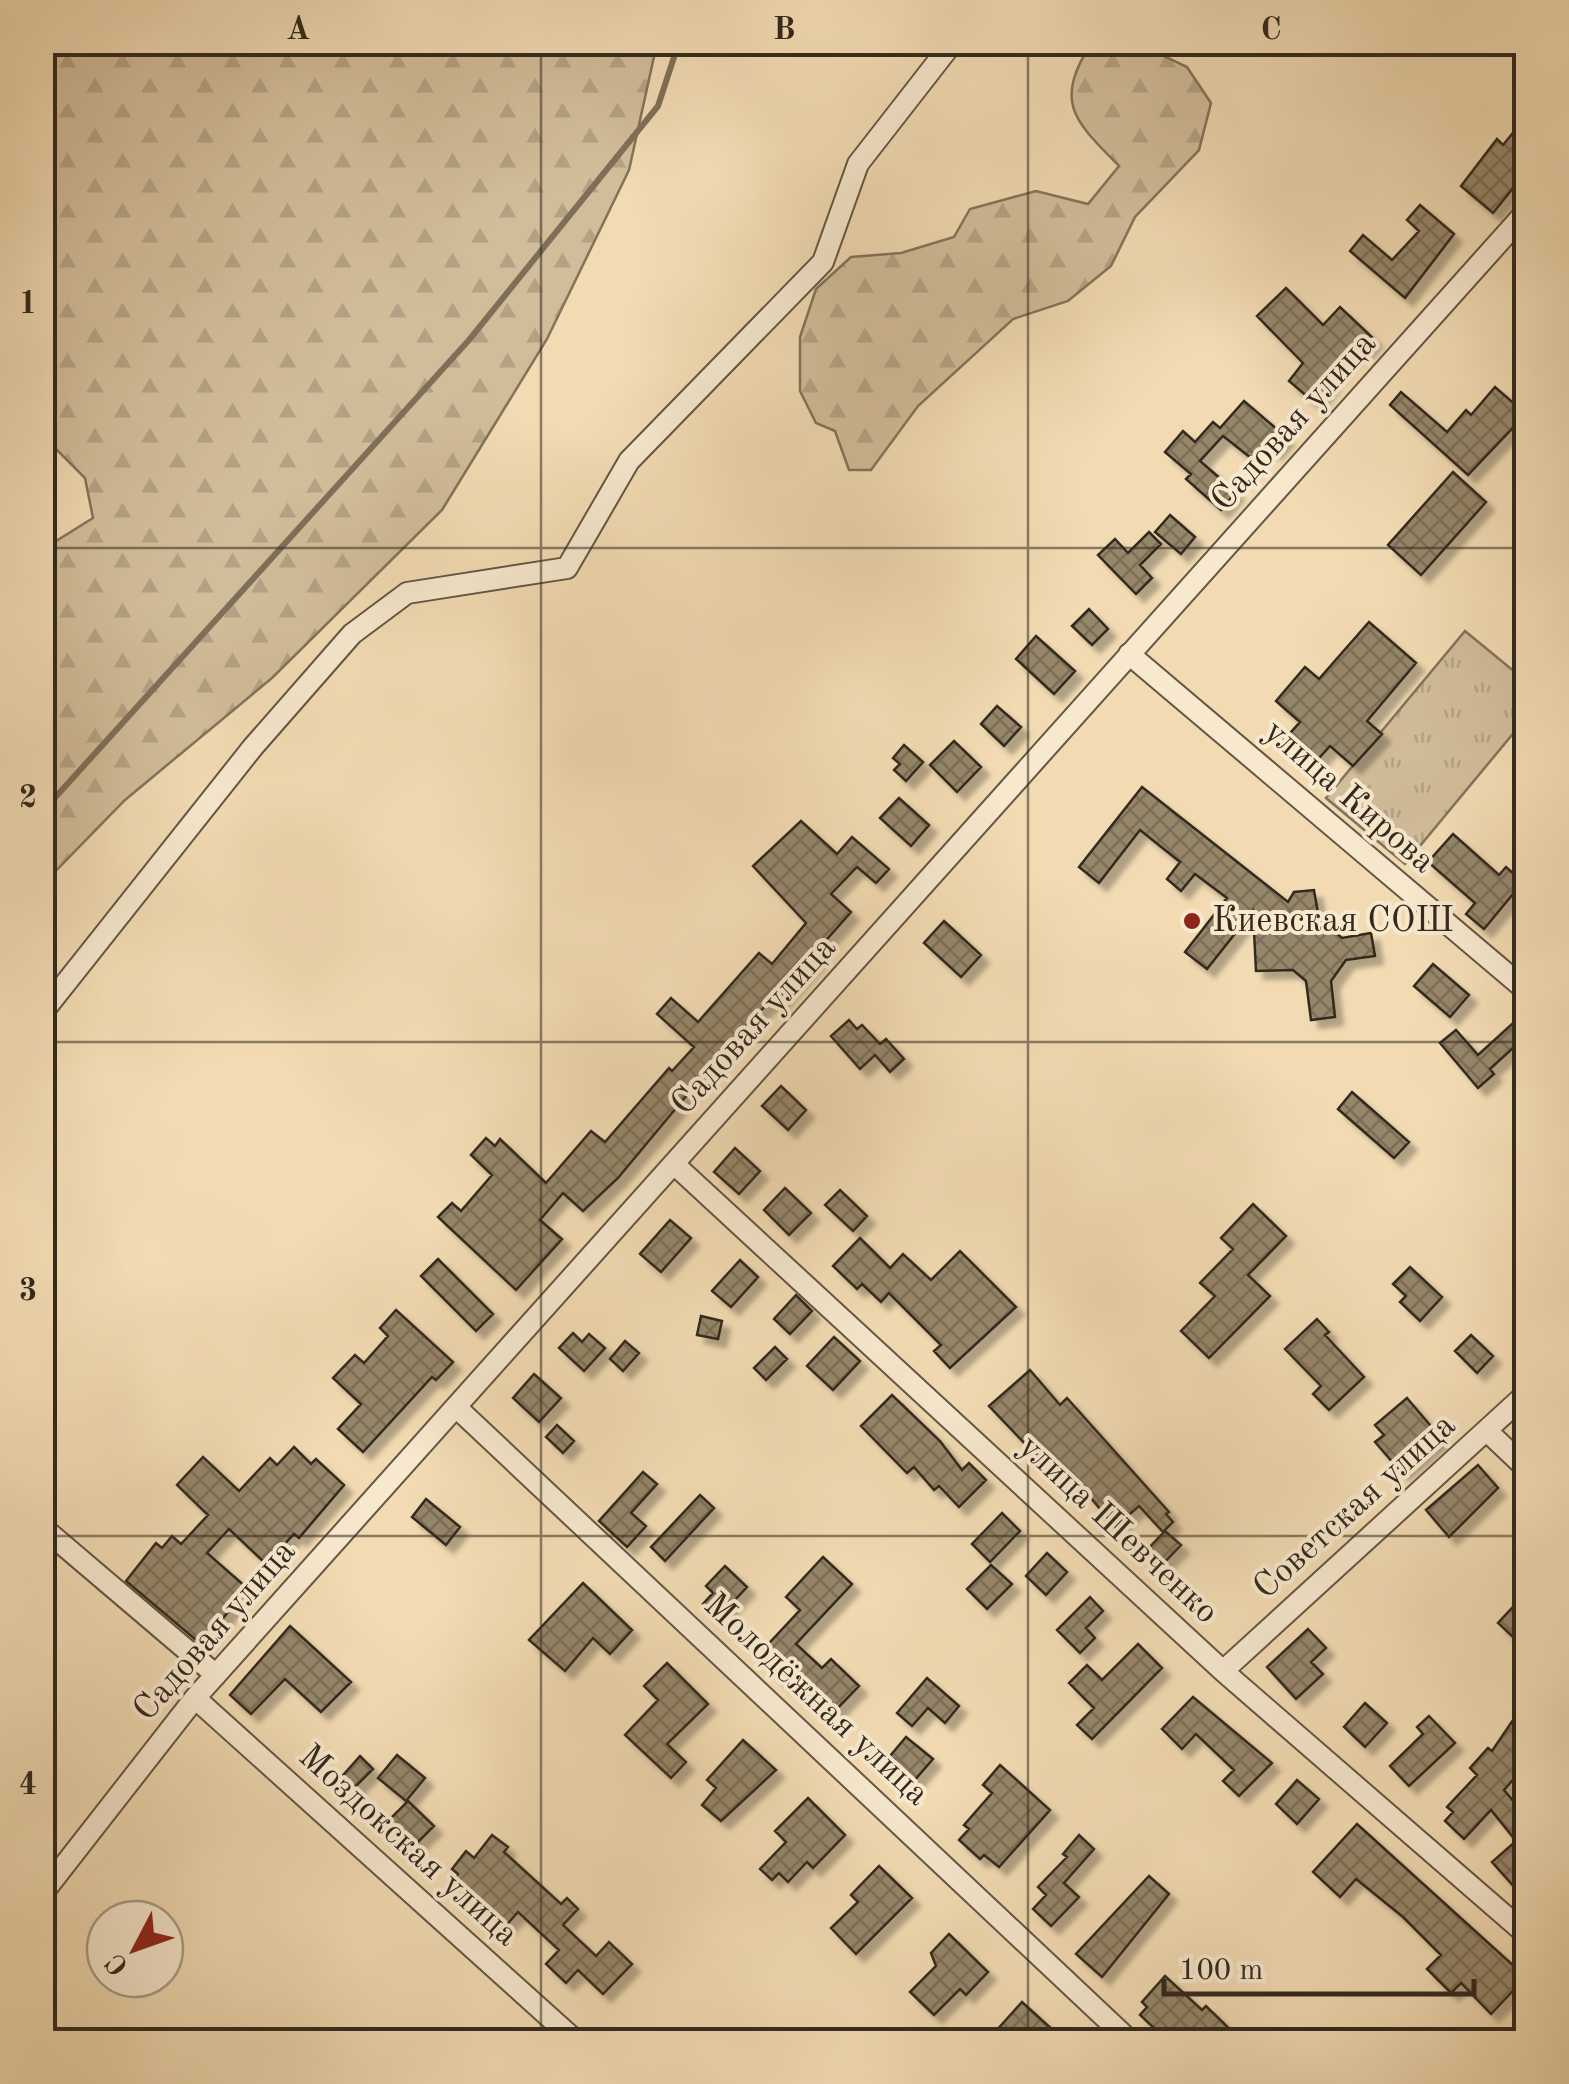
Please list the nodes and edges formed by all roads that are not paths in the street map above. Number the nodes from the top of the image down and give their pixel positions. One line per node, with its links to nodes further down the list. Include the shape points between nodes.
1 (953, 42): 7 (street, via 858,164 822,262 629,460 568,568 407,593 352,634 252,747)
2 (1520, 42): 3 (street)
3 (1526, 48)
4 (1526, 212): 5 (street, Садовая улица)
5 (1129, 654): 6 (street, улица Кирова); 8 (street, Садовая улица)
6 (1526, 990)
7 (42, 1013)
8 (674, 1164): 10 (street, Садовая улица); 14 (street, улица Шевченко)
9 (1526, 1394): 11 (street, Советская улица)
10 (456, 1407): 15 (street, Садовая улица); 20 (street, Молодёжная улица)
11 (1486, 1431): 12 (street, Советская улица); 14 (street, Советская улица)
12 (1526, 1468)
13 (42, 1527): 15 (street)
14 (1222, 1671): 18 (street, улица Шевченко)
15 (216, 1675): 16 (street, Садовая улица)
16 (195, 1698): 17 (street, Садовая улица); 19 (street, Моздокская улица)
17 (42, 1894)
18 (1526, 1934)
19 (577, 2042)
20 (1131, 2042)

